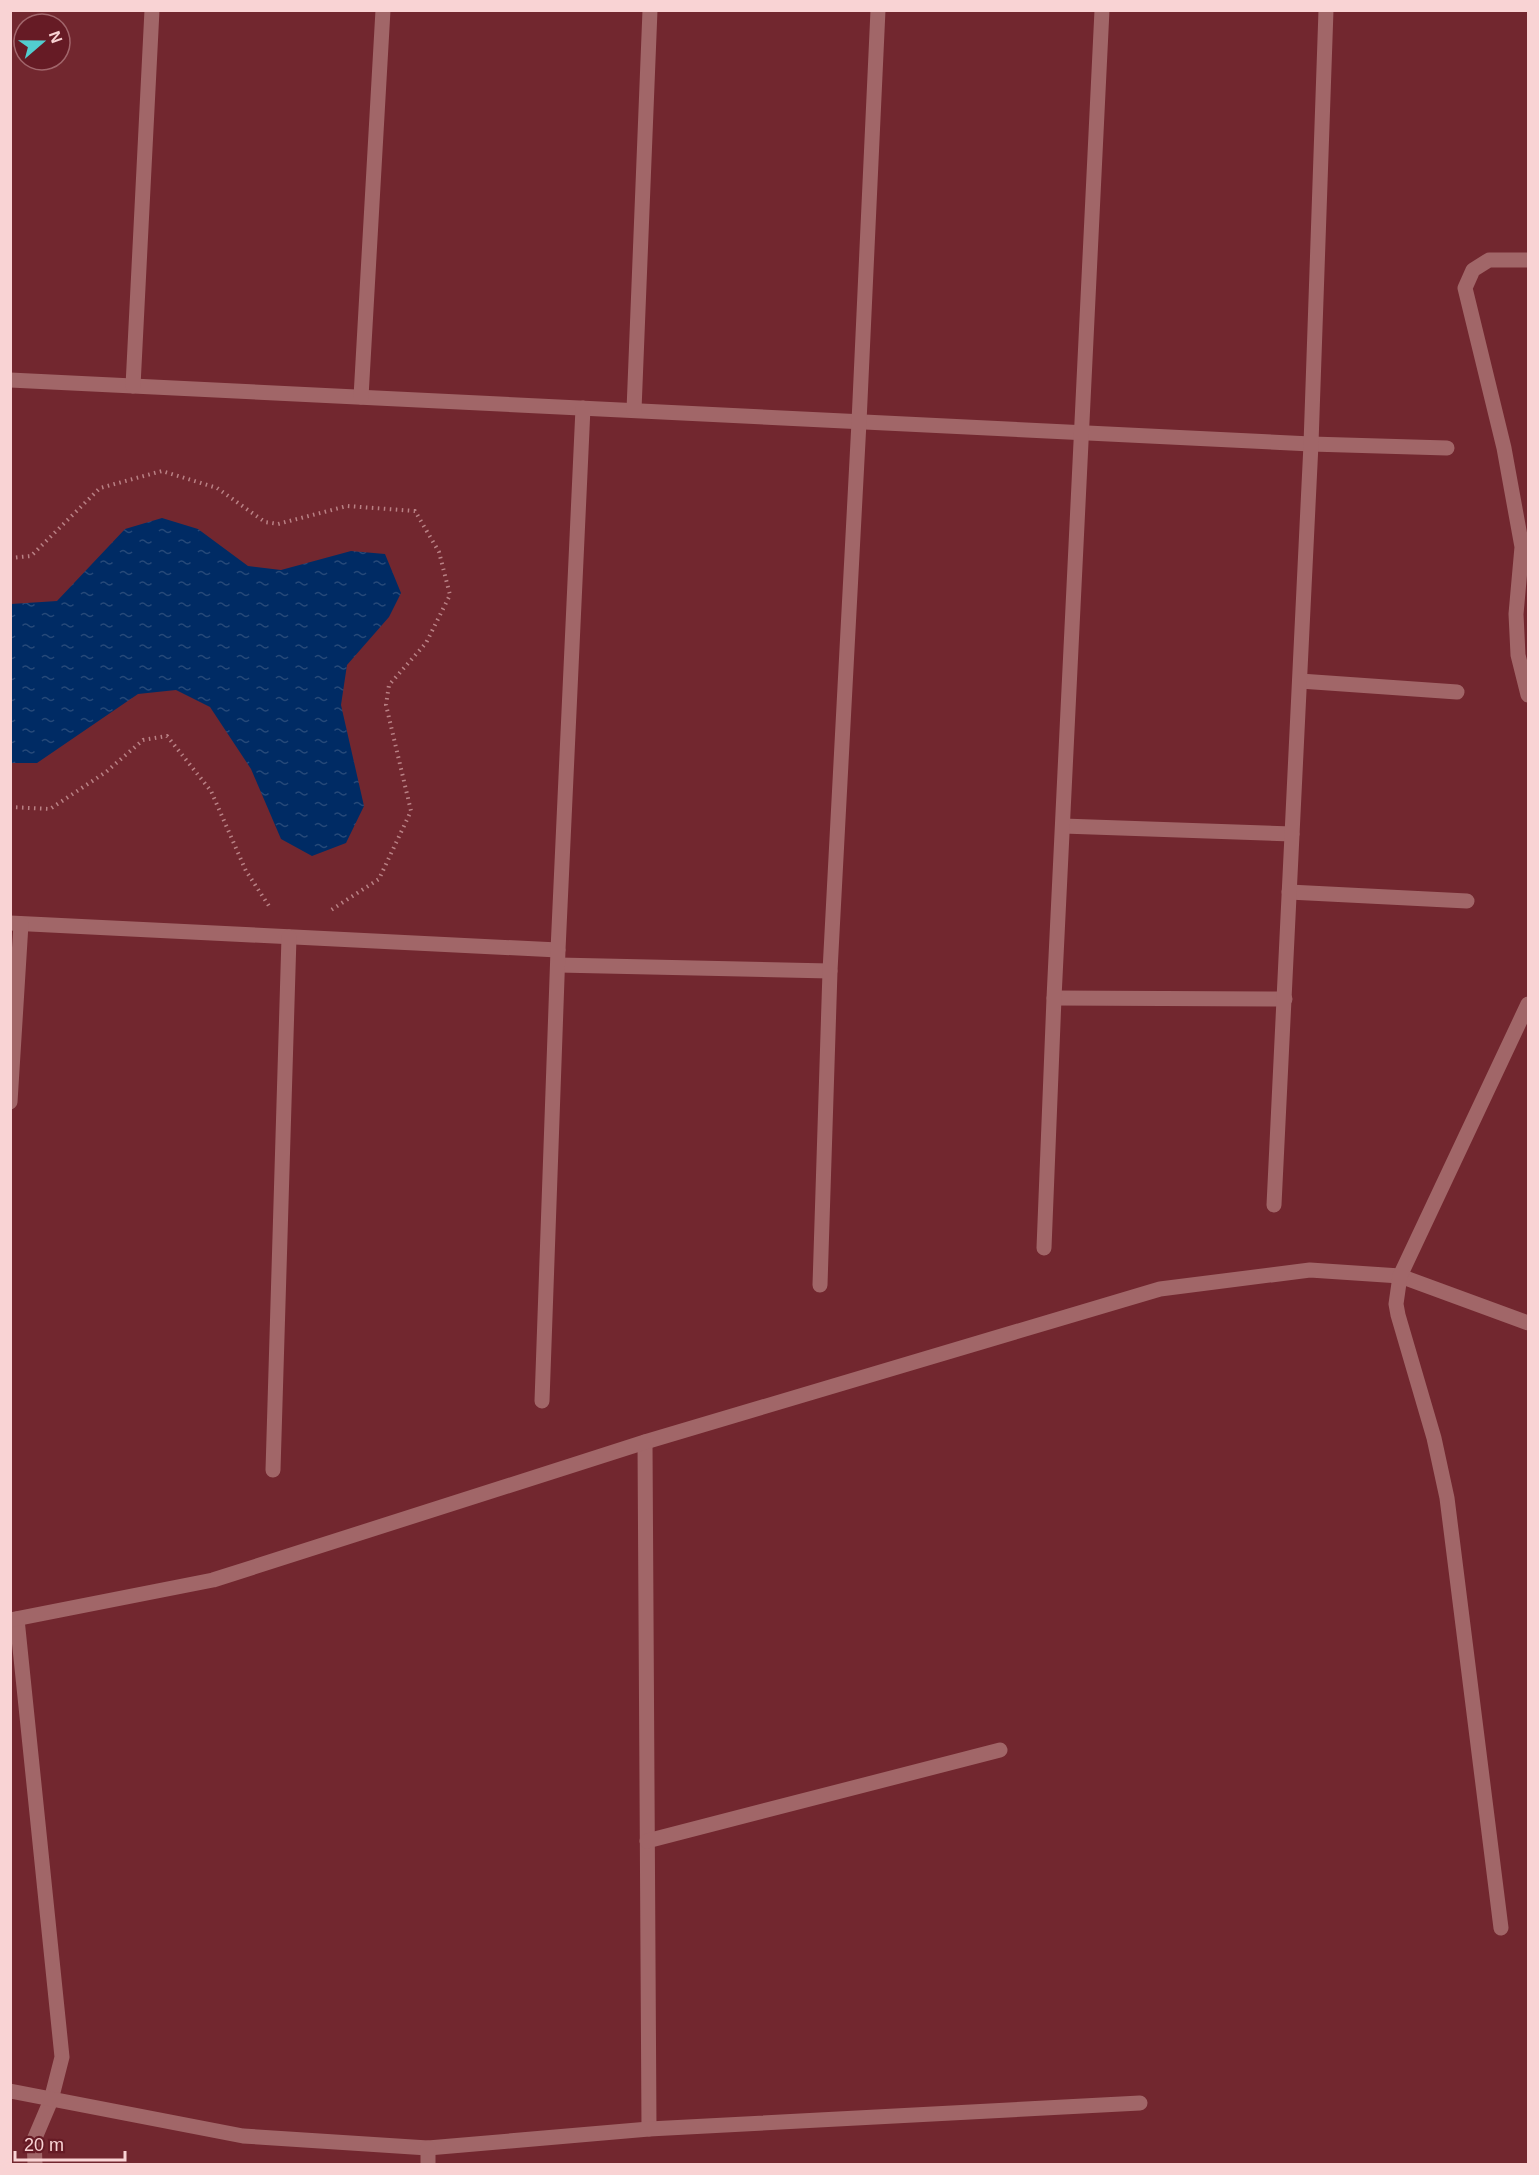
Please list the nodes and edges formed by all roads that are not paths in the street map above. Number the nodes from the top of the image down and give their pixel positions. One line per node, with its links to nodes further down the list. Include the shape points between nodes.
1 (152, 10): 9 (street)
2 (383, 10): 10 (street)
3 (650, 10): 12 (street)
4 (878, 10): 13 (street)
5 (1102, 10): 14 (street)
6 (1326, 10): 15 (street)
7 (1528, 260): 19 (street, via 1489,260 1473,270 1465,288 1504,448 1522,547 1516,624 1518,655)
8 (10, 380): 9 (street)
9 (133, 386): 10 (street)
10 (361, 397): 11 (street)
11 (583, 408): 12 (street); 26 (street)
12 (634, 411): 13 (street)
13 (859, 422): 14 (street); 27 (street)
14 (1081, 432): 15 (street); 20 (street)
15 (1311, 444): 16 (street); 17 (street)
16 (1447, 448)
17 (1300, 681): 18 (street); 21 (street)
18 (1457, 692)
19 (1528, 695)
20 (1063, 826): 21 (street); 28 (street)
21 (1292, 834): 22 (street)
22 (1289, 892): 23 (street); 29 (street)
23 (1467, 901)
24 (16, 923): 25 (street); 31 (street)
25 (289, 937): 26 (street); 39 (street)
26 (558, 957): 27 (street); 37 (street)
27 (830, 971): 35 (street)
28 (1054, 998): 29 (street); 33 (street)
29 (1285, 999): 32 (street)
30 (1528, 1004): 34 (street)
31 (10, 1102)
32 (1274, 1205)
33 (1044, 1248)
34 (1400, 1276): 36 (street); 38 (street, via 1310,1270 1160,1289); 43 (street, via 1398,1315 1447,1498)
35 (820, 1285)
36 (1528, 1323)
37 (542, 1401)
38 (645, 1442): 40 (street, via 213,1580); 42 (street)
39 (273, 1470)
40 (14, 1619): 45 (street, via 62,2057)
41 (1000, 1750): 42 (street)
42 (647, 1841): 47 (street)
43 (1501, 1928)
44 (10, 2091): 45 (street)
45 (51, 2100): 48 (street, via 243,2136); 49 (street, via 34,2140)
46 (1140, 2103): 47 (street)
47 (649, 2129): 48 (street)
48 (428, 2148): 50 (street)
49 (35, 2164)
50 (428, 2164)

